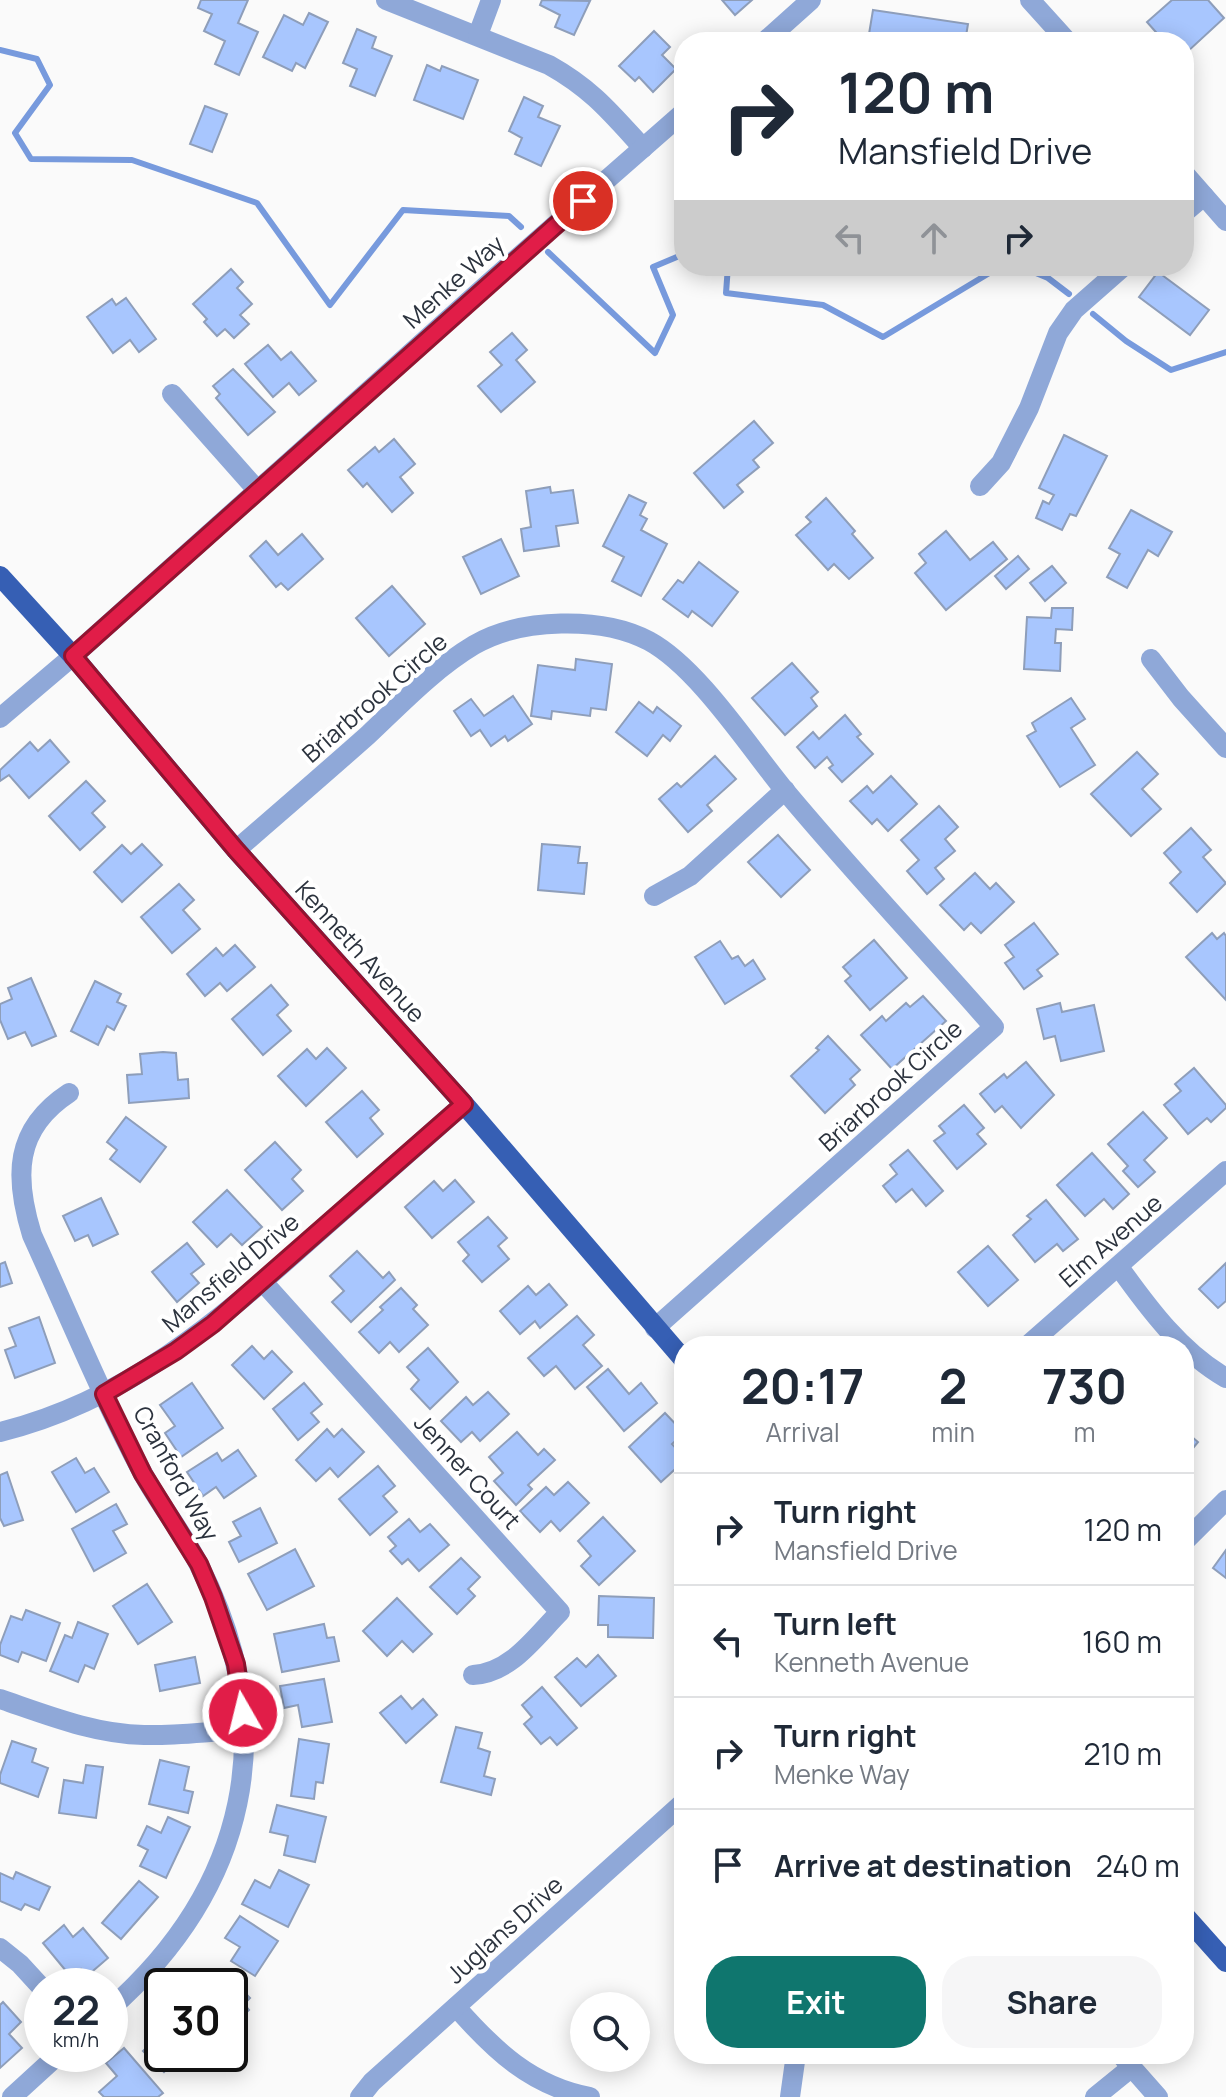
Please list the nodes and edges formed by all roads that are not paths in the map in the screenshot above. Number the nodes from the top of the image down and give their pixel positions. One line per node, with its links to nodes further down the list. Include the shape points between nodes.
1 (386, 0): 7 (street)
2 (491, 0): 7 (street)
3 (811, 0): 5 (street)
4 (1030, 0): 6 (street)
5 (775, 32)
6 (1059, 32)
7 (478, 35): 9 (street, via 574,79)
8 (674, 121): 9 (street, Menke Way)
9 (643, 148): 17 (street, Menke Way)
10 (1194, 184): 11 (street)
11 (1204, 196): 12 (street); 13 (street)
12 (1194, 204)
13 (1226, 221)
14 (1113, 276): 16 (street, via 1074,310 1058,333 1001,463)
15 (172, 394): 17 (street)
16 (980, 486)
17 (258, 491): 19 (street, Menke Way)
18 (0, 576): 19 (main road, Kenneth Avenue)
19 (73, 656): 21 (street, Menke Way); 24 (main road, Kenneth Avenue)
20 (1151, 659): 22 (street)
21 (0, 718)
22 (1226, 748)
23 (785, 790): 24 (street, Briarbrook Circle, via 690,673 651,642 621,628 548,625 475,645 434,674); 25 (street, via 690,876); 31 (street, Briarbrook Circle, via 994,1027)
24 (236, 850): 27 (main road, Kenneth Avenue)
25 (654, 896)
26 (69, 1093): 37 (street, Cranford Way, via 46,1111 30,1134 22,1162 23,1201 32,1235)
27 (464, 1104): 30 (street, Mansfield Drive); 31 (main road, Kenneth Avenue)
28 (1226, 1171): 29 (street, Elm Avenue)
29 (1119, 1267): 32 (street, Elm Avenue); 33 (street)
30 (263, 1282): 37 (street, Mansfield Drive, via 176,1351); 41 (street, Jenner Court, via 560,1612 508,1664)
31 (655, 1328): 34 (main road, Kenneth Avenue)
32 (1039, 1336)
33 (1175, 1336)
34 (674, 1349)
35 (1194, 1355): 36 (street)
36 (1226, 1378)
37 (104, 1394): 38 (street, Mansfield Drive); 43 (street, Cranford Way, via 213,1597 236,1664)
38 (0, 1432)
39 (1226, 1500): 40 (street)
40 (1194, 1533)
41 (473, 1675)
42 (0, 1699): 43 (street, via 111,1731 145,1735)
43 (244, 1730): 49 (street, Cranford Way, via 240,1795 221,1863 169,1947)
44 (674, 1811): 50 (street, Juglans Drive)
45 (1194, 1926): 47 (main road)
46 (0, 1948): 48 (street)
47 (1226, 1962)
48 (24, 1968)
49 (128, 1993)
50 (456, 2007): 56 (street, Juglans Drive); 57 (street, via 511,2063 542,2082)
51 (795, 2064): 58 (street)
52 (1123, 2064): 59 (street)
53 (1129, 2064): 60 (street)
54 (39, 2072): 55 (street)
55 (12, 2097)
56 (360, 2097)
57 (590, 2097)
58 (790, 2097)
59 (1095, 2097)
60 (1158, 2097)

